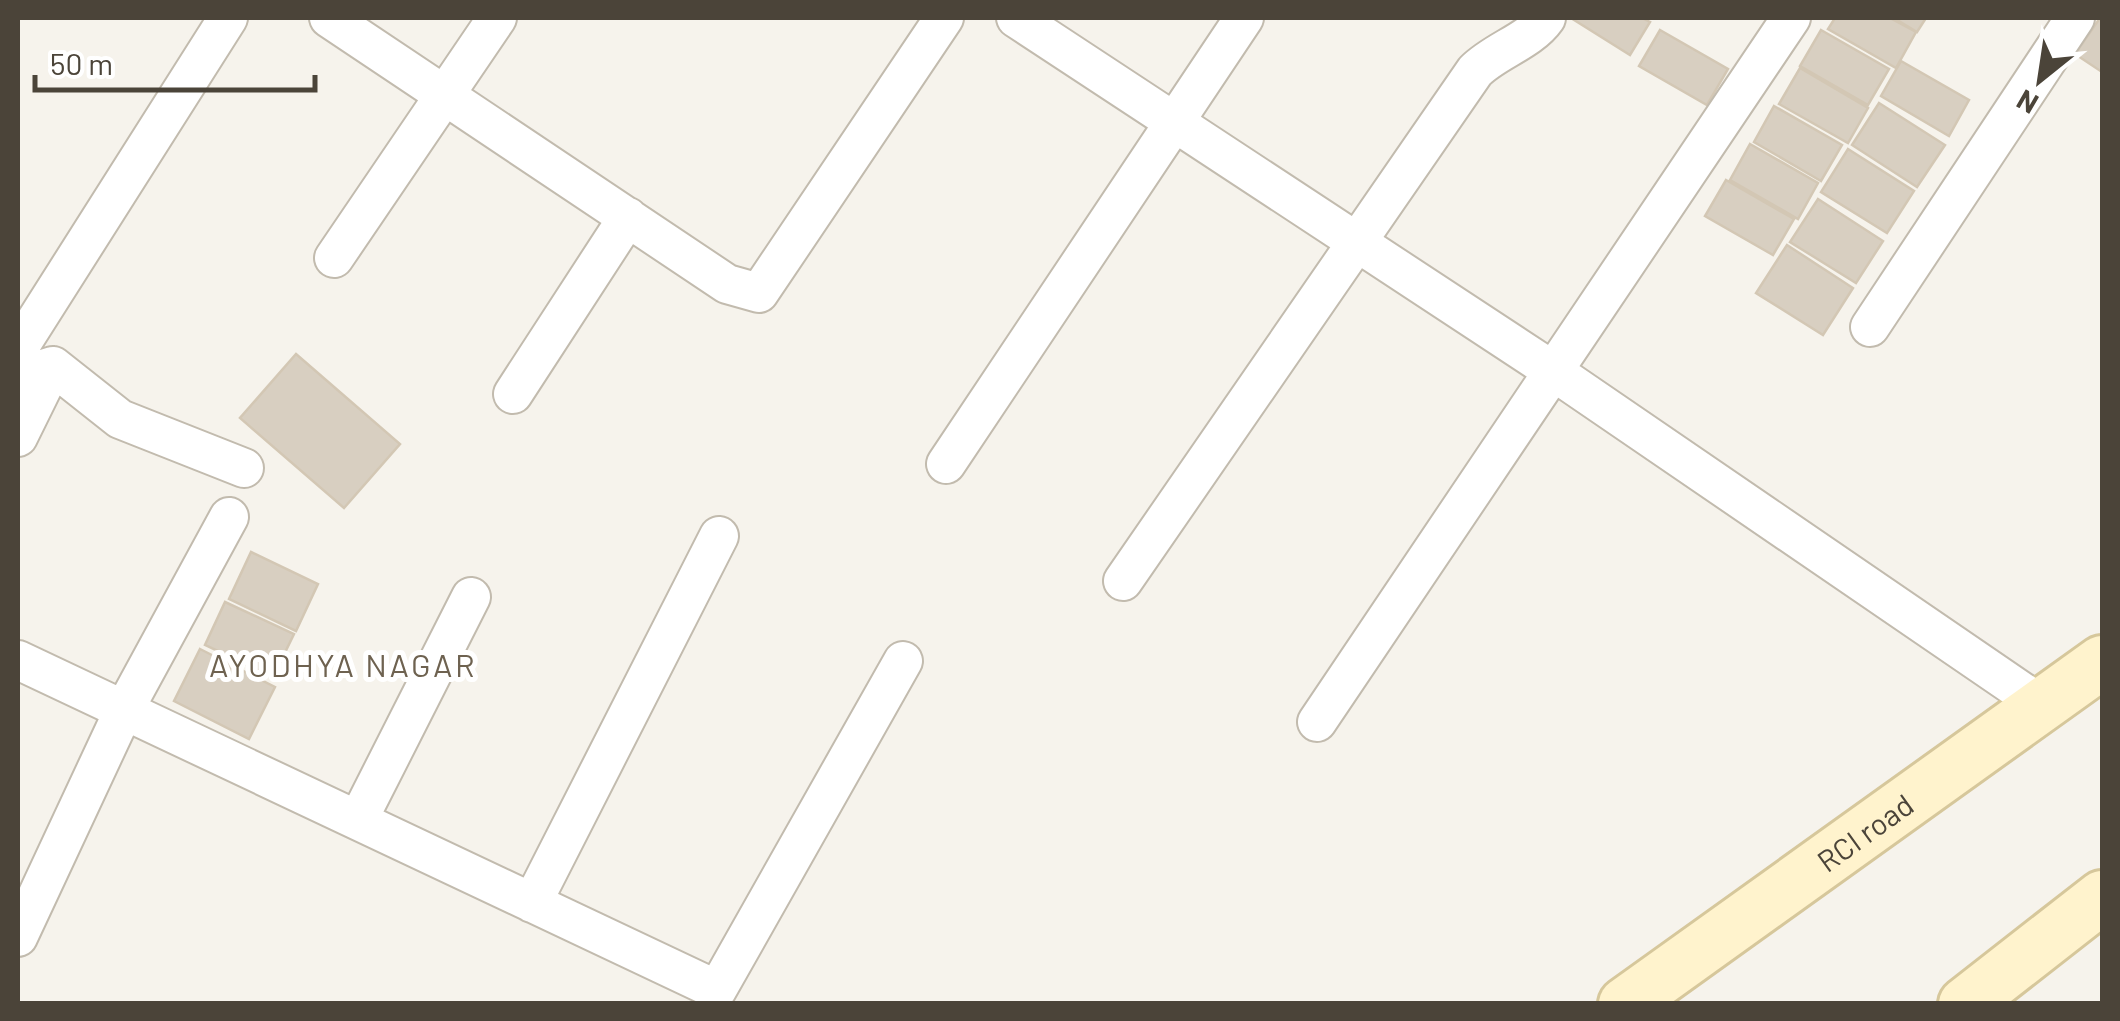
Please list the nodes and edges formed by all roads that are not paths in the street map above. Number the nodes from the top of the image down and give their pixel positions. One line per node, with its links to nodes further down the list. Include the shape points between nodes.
1 (228, 18): 16 (street)
2 (330, 18): 10 (street)
3 (497, 18): 10 (street)
4 (944, 18): 12 (street, via 759,293 727,284)
5 (1016, 18): 11 (street)
6 (1244, 18): 11 (street)
7 (1546, 18): 13 (street, via 1474,71)
8 (1791, 18): 17 (street)
9 (2074, 18): 15 (street)
10 (446, 94): 12 (street); 14 (street)
11 (1174, 122): 13 (street); 21 (street)
12 (628, 217): 19 (street)
13 (1356, 242): 17 (street); 25 (street)
14 (334, 258)
15 (1870, 327)
16 (18, 349)
17 (1552, 371): 30 (street); 32 (street)
18 (35, 372): 20 (street); 22 (street, via 120,419)
19 (513, 394)
20 (18, 437)
21 (946, 464)
22 (244, 468)
23 (229, 517): 31 (street)
24 (719, 536): 35 (street)
25 (1123, 582)
26 (471, 596): 33 (street)
27 (18, 660): 31 (street)
28 (903, 661): 35 (street, via 717,990)
29 (2102, 662): 30 (main road, RCI road)
30 (2040, 704): 37 (main road, RCI road)
31 (124, 710): 33 (street); 36 (street)
32 (1316, 722)
33 (358, 820): 35 (street)
34 (2102, 898): 38 (main road)
35 (532, 902)
36 (18, 937)
37 (1625, 1004)
38 (1965, 1004)

